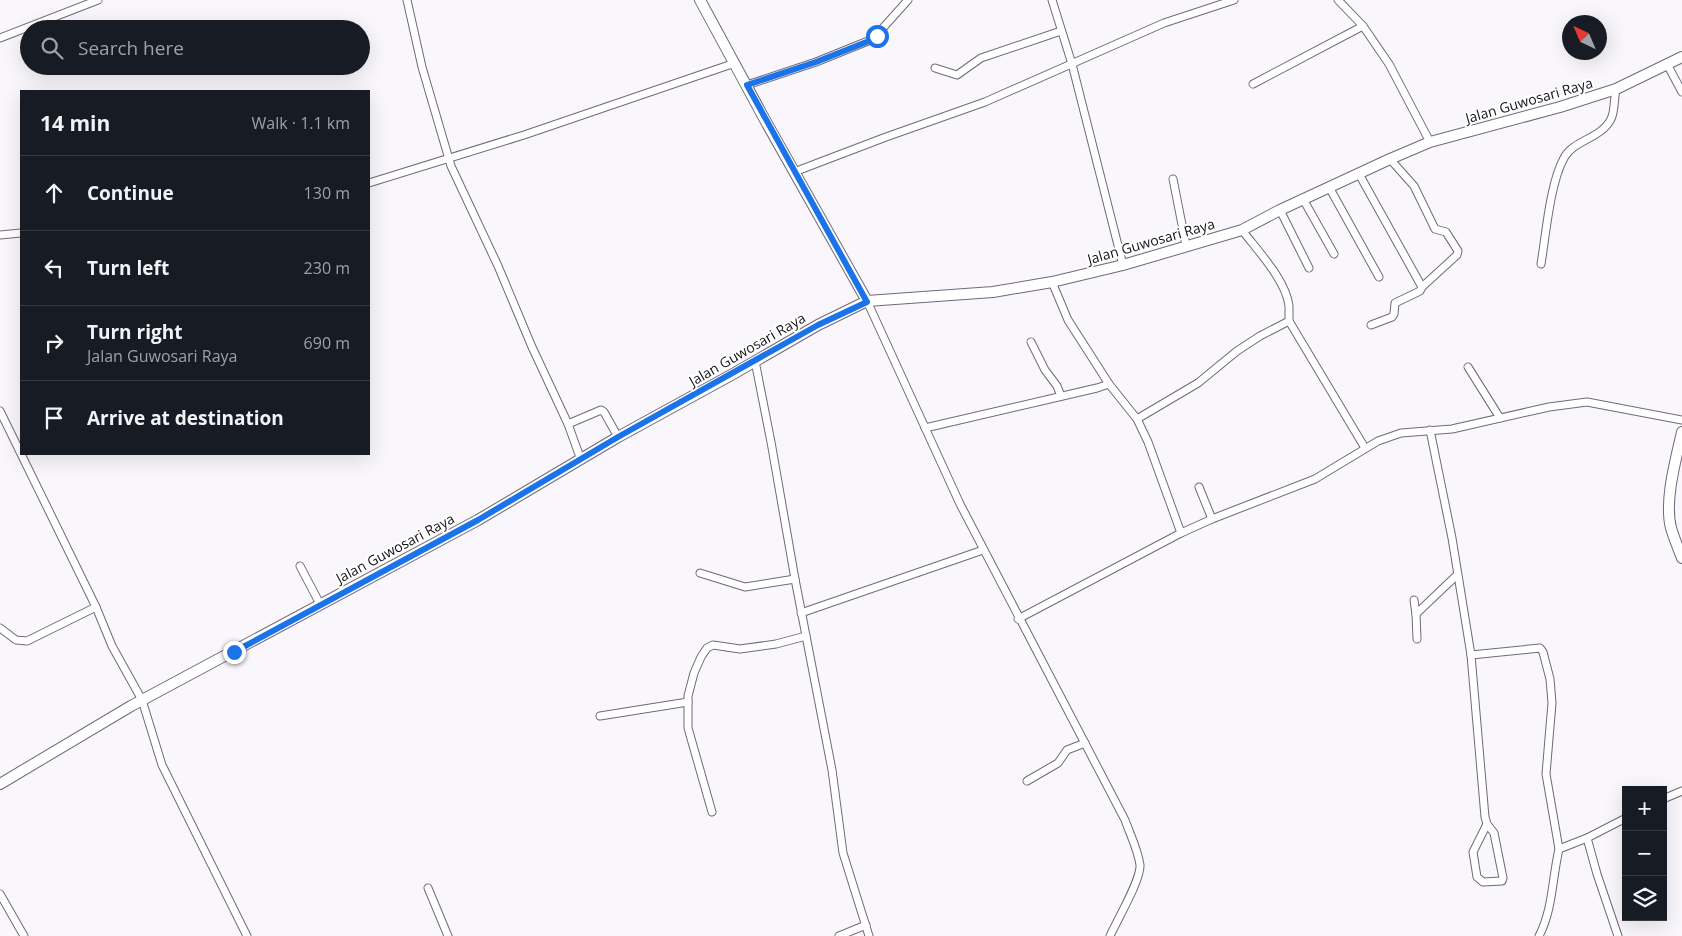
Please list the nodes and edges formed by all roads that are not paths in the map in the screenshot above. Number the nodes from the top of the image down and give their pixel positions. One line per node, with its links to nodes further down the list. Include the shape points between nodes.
1 (98, 0): 8 (street)
2 (407, 0): 23 (street)
3 (700, 0): 14 (street)
4 (908, 0): 19 (street, via 873,39)
5 (1052, 0): 11 (street)
6 (1234, 0): 15 (street, via 1164,23)
7 (1338, 0): 9 (street)
8 (46, 20)
9 (1363, 26): 18 (street); 22 (street, via 1389,64)
10 (20, 30): 12 (street)
11 (1061, 31): 15 (street); 17 (street, via 981,58 957,75)
12 (0, 38)
13 (1682, 57): 16 (street, Jalan Guwosari Raya)
14 (736, 63): 19 (street); 23 (street)
15 (1072, 64): 25 (street, via 985,102); 38 (street)
16 (1667, 64): 20 (street, Jalan Guwosari Raya); 21 (street)
17 (935, 68)
18 (1253, 84)
19 (747, 85): 25 (street)
20 (1616, 89): 22 (street, Jalan Guwosari Raya); 37 (street, via 1611,118 1602,131 1564,156 1555,184)
21 (1682, 92)
22 (1430, 142): 24 (street, Jalan Guwosari Raya)
23 (448, 158): 28 (street); 55 (street)
24 (1390, 159): 26 (street, Jalan Guwosari Raya); 42 (street, via 1414,186 1435,229 1446,232 1458,250 1457,255)
25 (794, 172): 43 (street)
26 (1359, 174): 29 (street, Jalan Guwosari Raya); 42 (street)
27 (1173, 179): 35 (street)
28 (370, 183)
29 (1329, 187): 30 (street, Jalan Guwosari Raya); 40 (street)
30 (1303, 199): 31 (street, Jalan Guwosari Raya); 36 (street)
31 (1280, 210): 32 (street, Jalan Guwosari Raya); 39 (street)
32 (1242, 230): 35 (street, Jalan Guwosari Raya); 44 (street, via 1285,292 1289,305)
33 (20, 233): 34 (street)
34 (0, 235)
35 (1186, 245): 38 (street, Jalan Guwosari Raya)
36 (1334, 254)
37 (1541, 264)
38 (1123, 265): 41 (street, Jalan Guwosari Raya)
39 (1309, 268)
40 (1379, 277)
41 (1052, 282): 43 (street, Jalan Guwosari Raya, via 993,292); 49 (street, via 1068,320)
42 (1422, 287): 45 (street, via 1395,303 1392,317)
43 (867, 302): 47 (street, Jalan Guwosari Raya); 56 (street)
44 (1288, 322): 53 (street, via 1250,342 1198,384); 60 (street)
45 (1370, 325)
46 (1031, 342): 50 (street)
47 (755, 361): 59 (street, Jalan Guwosari Raya); 72 (street)
48 (1468, 367): 52 (street)
49 (1109, 384): 50 (street); 53 (street)
50 (1061, 396): 56 (street)
51 (0, 410): 61 (street)
52 (1500, 418): 54 (street, via 1587,402); 57 (street, via 1452,429)
53 (1137, 419): 66 (street)
54 (1682, 420)
55 (568, 424): 59 (street, via 601,410); 63 (street)
56 (925, 428): 67 (street)
57 (1430, 430): 60 (street, via 1388,436); 71 (street)
58 (1682, 432): 68 (street, via 1669,511 1671,528)
59 (618, 437): 63 (street, Jalan Guwosari Raya)
60 (1365, 448): 65 (street, via 1315,479)
61 (20, 451)
62 (22, 455): 75 (street)
63 (581, 460): 74 (street, Jalan Guwosari Raya, via 478,520)
64 (1199, 487): 65 (street)
65 (1212, 519): 66 (street)
66 (1181, 533): 78 (street)
67 (983, 550): 76 (street); 78 (street)
68 (1681, 554)
69 (300, 566): 74 (street)
70 (700, 573): 72 (street, via 745,587)
71 (1457, 575): 77 (street); 82 (street)
72 (795, 578): 76 (street)
73 (1414, 600): 77 (street)
74 (320, 604): 83 (street, Jalan Guwosari Raya)
75 (96, 607): 79 (street, via 27,641 16,640); 83 (street, via 112,646)
76 (802, 613): 80 (street)
77 (1416, 614): 81 (street)
78 (1018, 618): 86 (street)
79 (0, 628)
80 (806, 636): 84 (street, via 740,650 713,645 707,648 694,673); 98 (street, via 832,770 843,853)
81 (1417, 638)
82 (1471, 655): 93 (street); 95 (street, via 1540,648 1543,652 1552,703 1546,774)
83 (142, 700): 88 (street, Jalan Guwosari Raya); 100 (street, via 162,765)
84 (688, 702): 85 (street); 91 (street, via 688,728)
85 (600, 716)
86 (1085, 743): 87 (street, via 1067,750 1058,763); 104 (street, via 1125,820 1140,863 1140,872)
87 (1027, 781)
88 (0, 784)
89 (1682, 790): 90 (street)
90 (1667, 797)
91 (712, 812)
92 (1622, 820): 94 (street)
93 (1487, 824): 93 (street, via 1473,852 1477,877 1483,882 1502,881 1494,833)
94 (1587, 838): 95 (street); 106 (street)
95 (1559, 849): 105 (street, via 1551,903)
96 (428, 888): 101 (street)
97 (0, 894): 99 (street)
98 (866, 925): 102 (street); 103 (street)
99 (24, 936)
100 (247, 936)
101 (448, 936)
102 (839, 936)
103 (869, 936)
104 (1110, 936)
105 (1539, 936)
106 (1618, 936)

